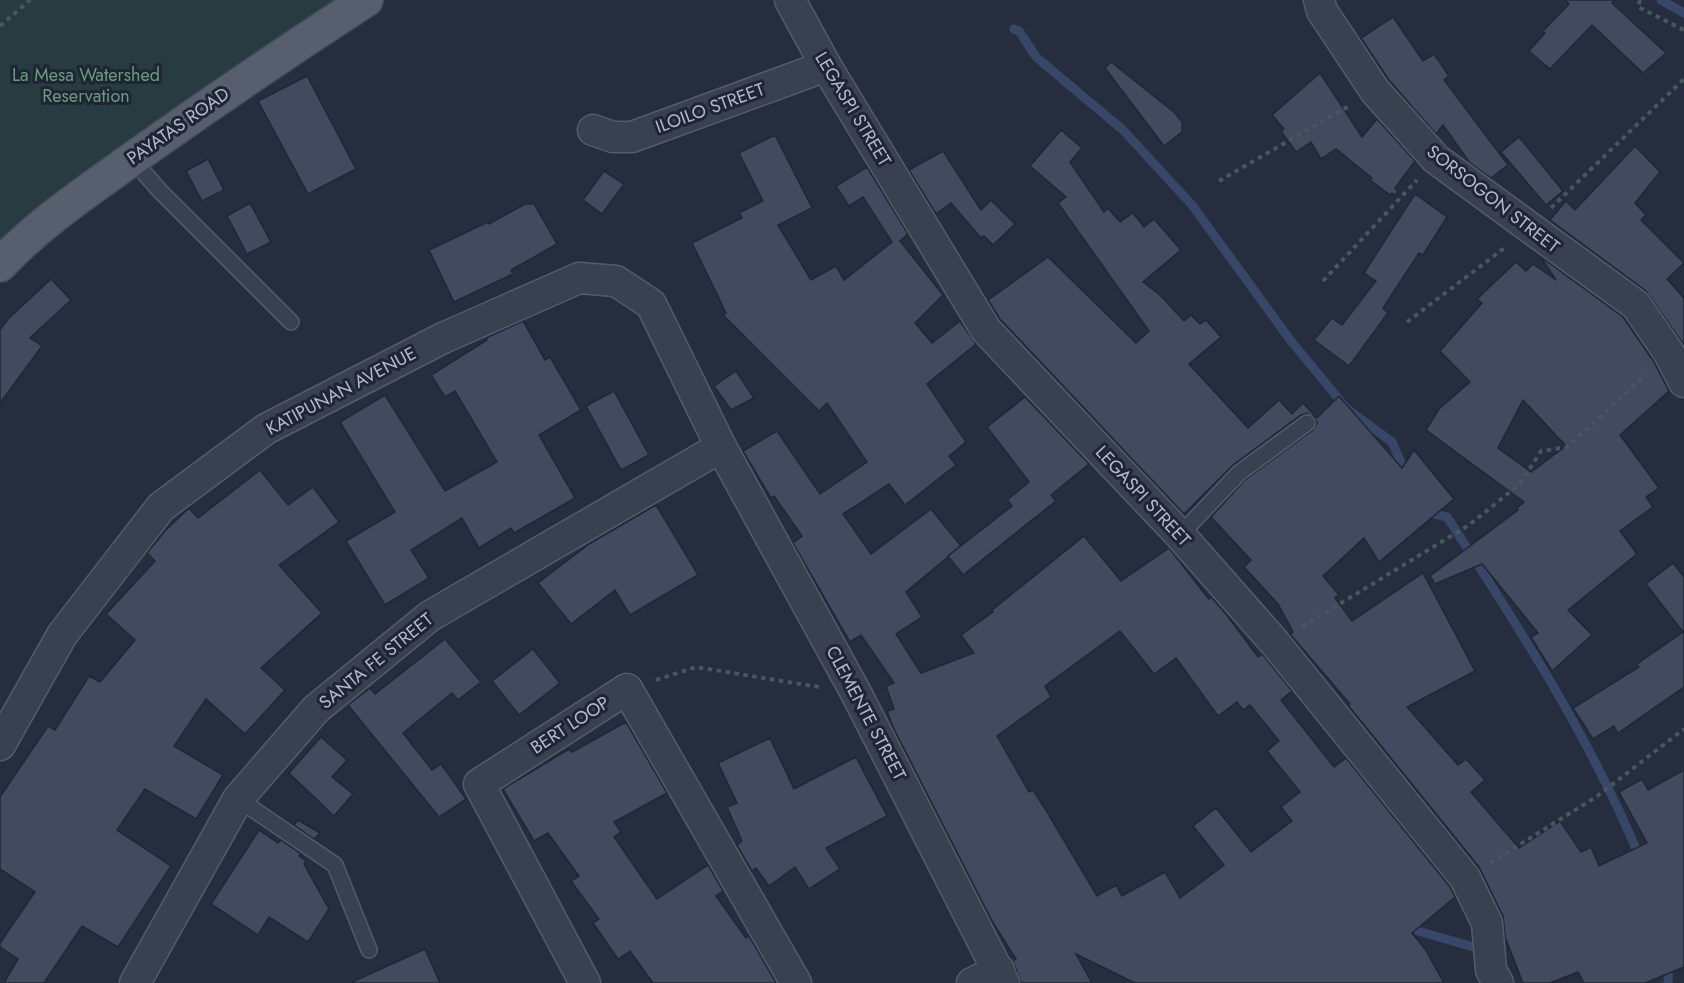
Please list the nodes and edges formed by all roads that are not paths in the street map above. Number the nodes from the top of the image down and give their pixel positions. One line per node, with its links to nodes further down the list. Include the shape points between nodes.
1 (366, 0): 6 (main road, PAYATAS ROAD, via 254,72)
2 (790, 0): 4 (street, LEGASPI STREET)
3 (1318, 0): 9 (street, SORSOGON STREET, via 1375,91 1436,159 1636,305)
4 (826, 66): 5 (street, ILOILO STREET, via 632,137 613,137); 12 (street, LEGASPI STREET, via 986,330)
5 (593, 130)
6 (132, 159): 7 (main road, PAYATAS ROAD, via 43,224); 8 (lane)
7 (0, 265)
8 (291, 322)
9 (1684, 382)
10 (1307, 423): 12 (lane, via 1239,472)
11 (721, 447): 13 (street, KATIPUNAN AVENUE, via 651,304 616,281 579,278 443,338 266,429 161,507 62,635); 14 (street, SANTA FE STREET, via 430,616 316,709); 16 (street, CLEMENTE STREET, via 856,693)
12 (1180, 535): 21 (street, LEGASPI STREET, via 1275,644 1465,878 1487,923 1491,970)
13 (0, 745)
14 (238, 799): 15 (lane, via 335,865); 17 (street, SANTA FE STREET)
15 (369, 950)
16 (1002, 976): 20 (street)
17 (135, 983)
18 (585, 983): 19 (street, BERT LOOP, via 479,784 627,689)
19 (796, 983)
20 (972, 983)
21 (1498, 983)

